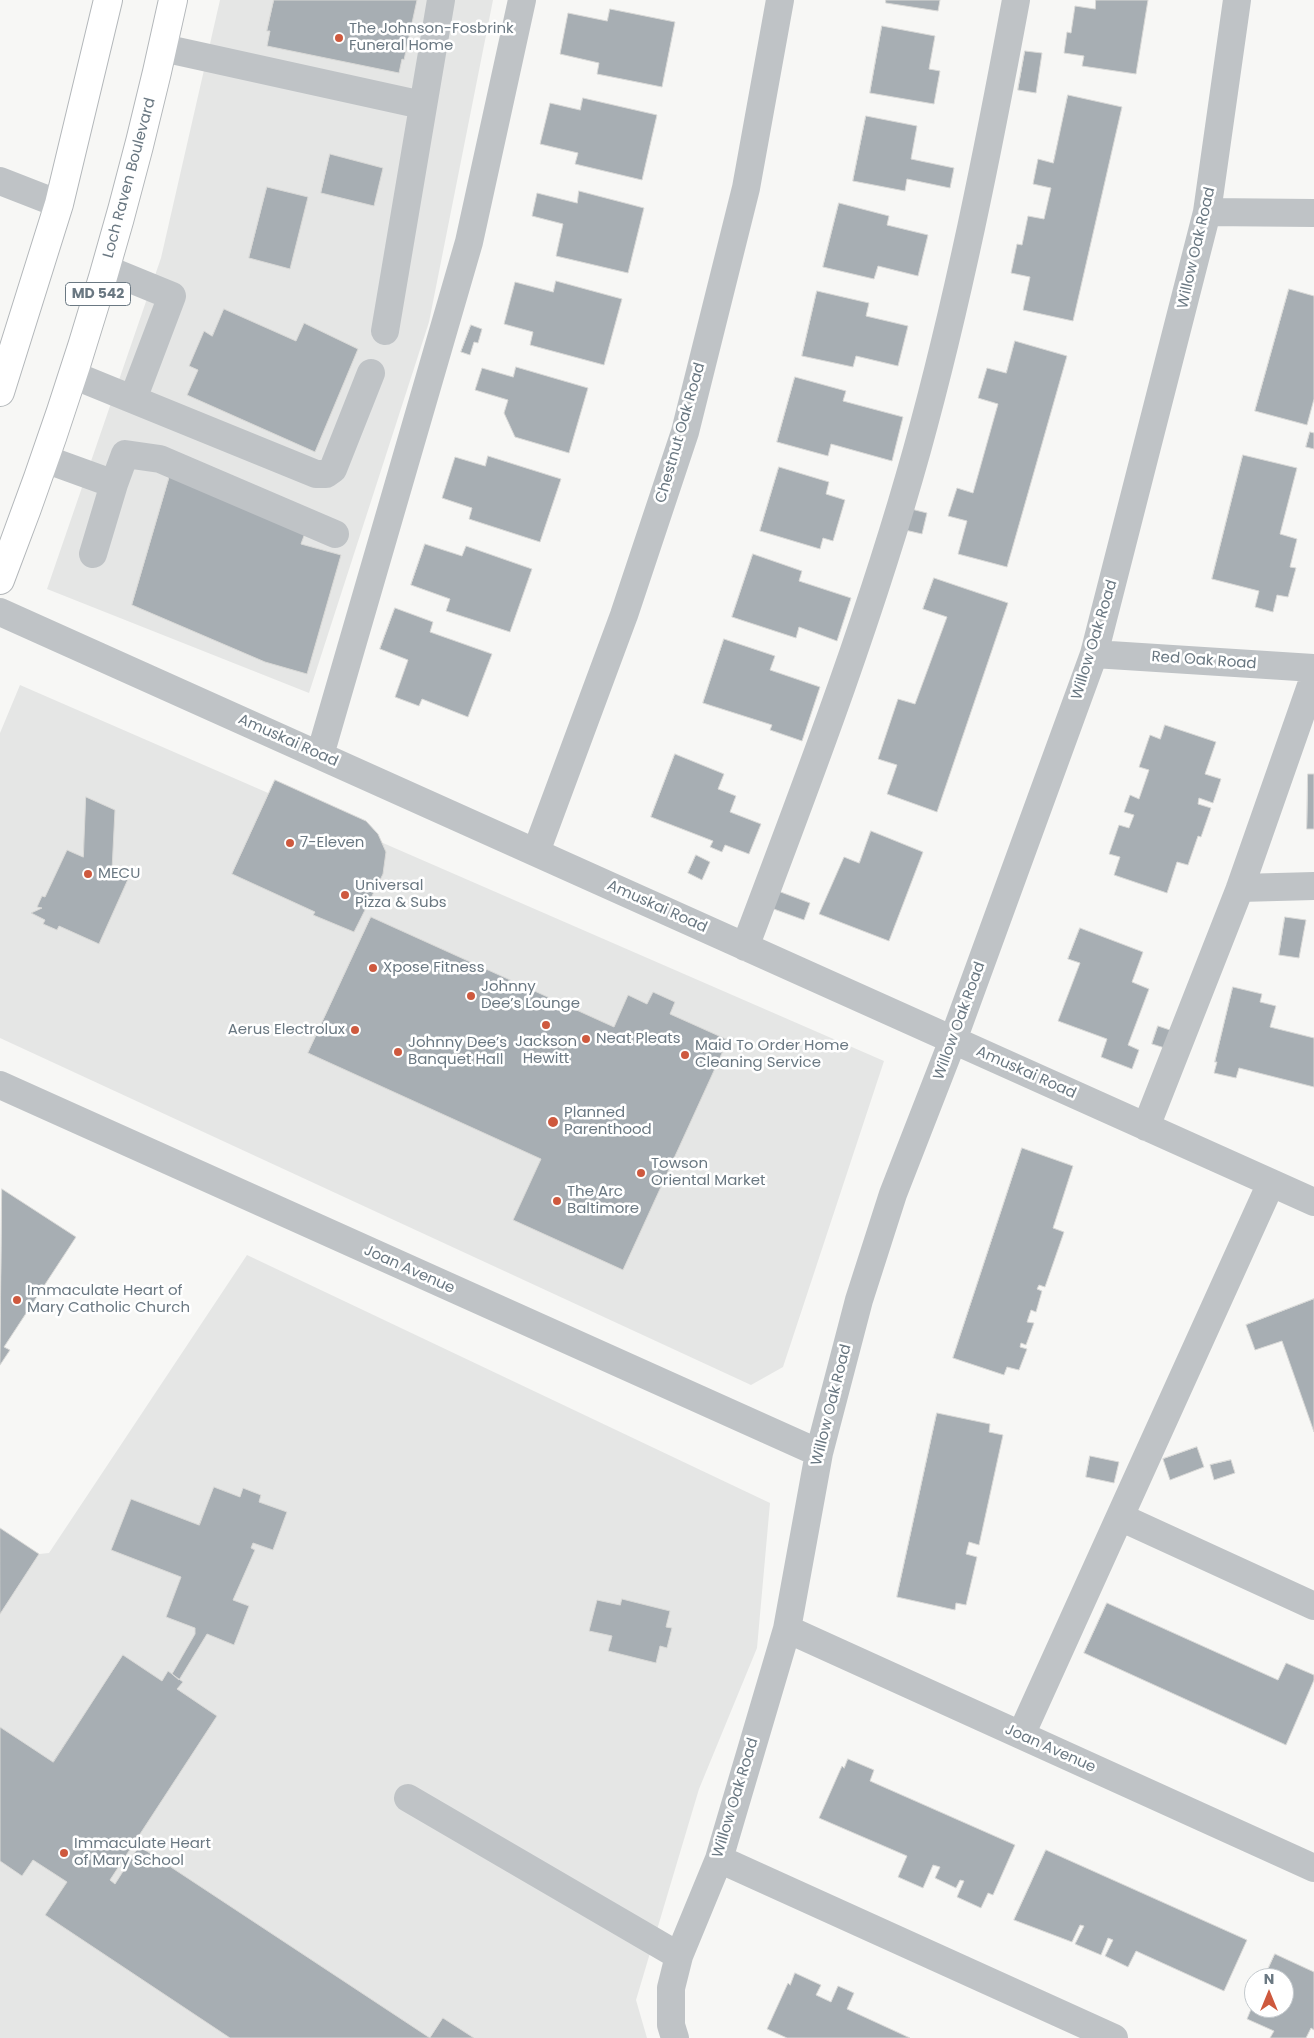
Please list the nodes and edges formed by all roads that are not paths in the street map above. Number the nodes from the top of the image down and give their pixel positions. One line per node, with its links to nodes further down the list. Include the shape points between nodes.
1 (108, 0): 11 (main road)
2 (173, 0): 8 (main road, Loch Raven Boulevard / MD 542)
3 (441, 0): 9 (street)
4 (522, 0): 29 (street, via 469,242)
5 (780, 0): 30 (street, Chestnut Oak Road, via 746,188 685,432 624,615)
6 (1016, 0): 33 (street, via 965,256 917,450 871,603)
7 (1237, 0): 12 (street, Willow Oak Road)
8 (162, 48): 9 (street); 14 (main road, Loch Raven Boulevard / MD 542)
9 (422, 105): 15 (street)
10 (0, 181): 11 (street)
11 (59, 204): 18 (main road)
12 (1207, 212): 13 (street); 26 (street, Willow Oak Road)
13 (1314, 213)
14 (106, 269): 17 (main road, Loch Raven Boulevard / MD 542); 19 (street, via 172,296)
15 (385, 331)
16 (370, 373): 19 (street, via 333,469 326,474 316,474)
17 (73, 375): 19 (street); 20 (main road, Loch Raven Boulevard / MD 542)
18 (0, 392)
19 (133, 399)
20 (45, 459): 21 (street); 24 (main road, Loch Raven Boulevard / MD 542)
21 (114, 484): 22 (street, via 125,454 160,459); 23 (street)
22 (335, 534)
23 (93, 554)
24 (0, 580)
25 (0, 612): 29 (street, Amuskai Road)
26 (1094, 654): 27 (street, Red Oak Road); 34 (street, Willow Oak Road)
27 (1314, 668)
28 (1314, 677): 32 (street)
29 (320, 756): 30 (street, Amuskai Road)
30 (536, 852): 33 (street, Amuskai Road)
31 (1314, 886): 32 (street)
32 (1240, 888): 36 (street)
33 (745, 947): 34 (street, Amuskai Road)
34 (953, 1040): 36 (street, Amuskai Road); 39 (street, Willow Oak Road, via 893,1194 859,1300)
35 (0, 1085): 39 (street, Joan Avenue)
36 (1146, 1127): 37 (street, Amuskai Road)
37 (1271, 1183): 38 (street, Amuskai Road); 40 (street)
38 (1314, 1202)
39 (819, 1453): 42 (street, Willow Oak Road)
40 (1120, 1517): 41 (street); 43 (street)
41 (1314, 1606)
42 (787, 1629): 43 (street, Joan Avenue); 45 (street, Willow Oak Road)
43 (1021, 1735): 46 (street, Joan Avenue)
44 (408, 1798): 47 (street)
45 (719, 1859): 47 (street, Willow Oak Road); 49 (street)
46 (1314, 1868)
47 (679, 1956): 48 (street, Willow Oak Road, via 671,1995 671,2025)
48 (675, 2038)
49 (1114, 2038)

